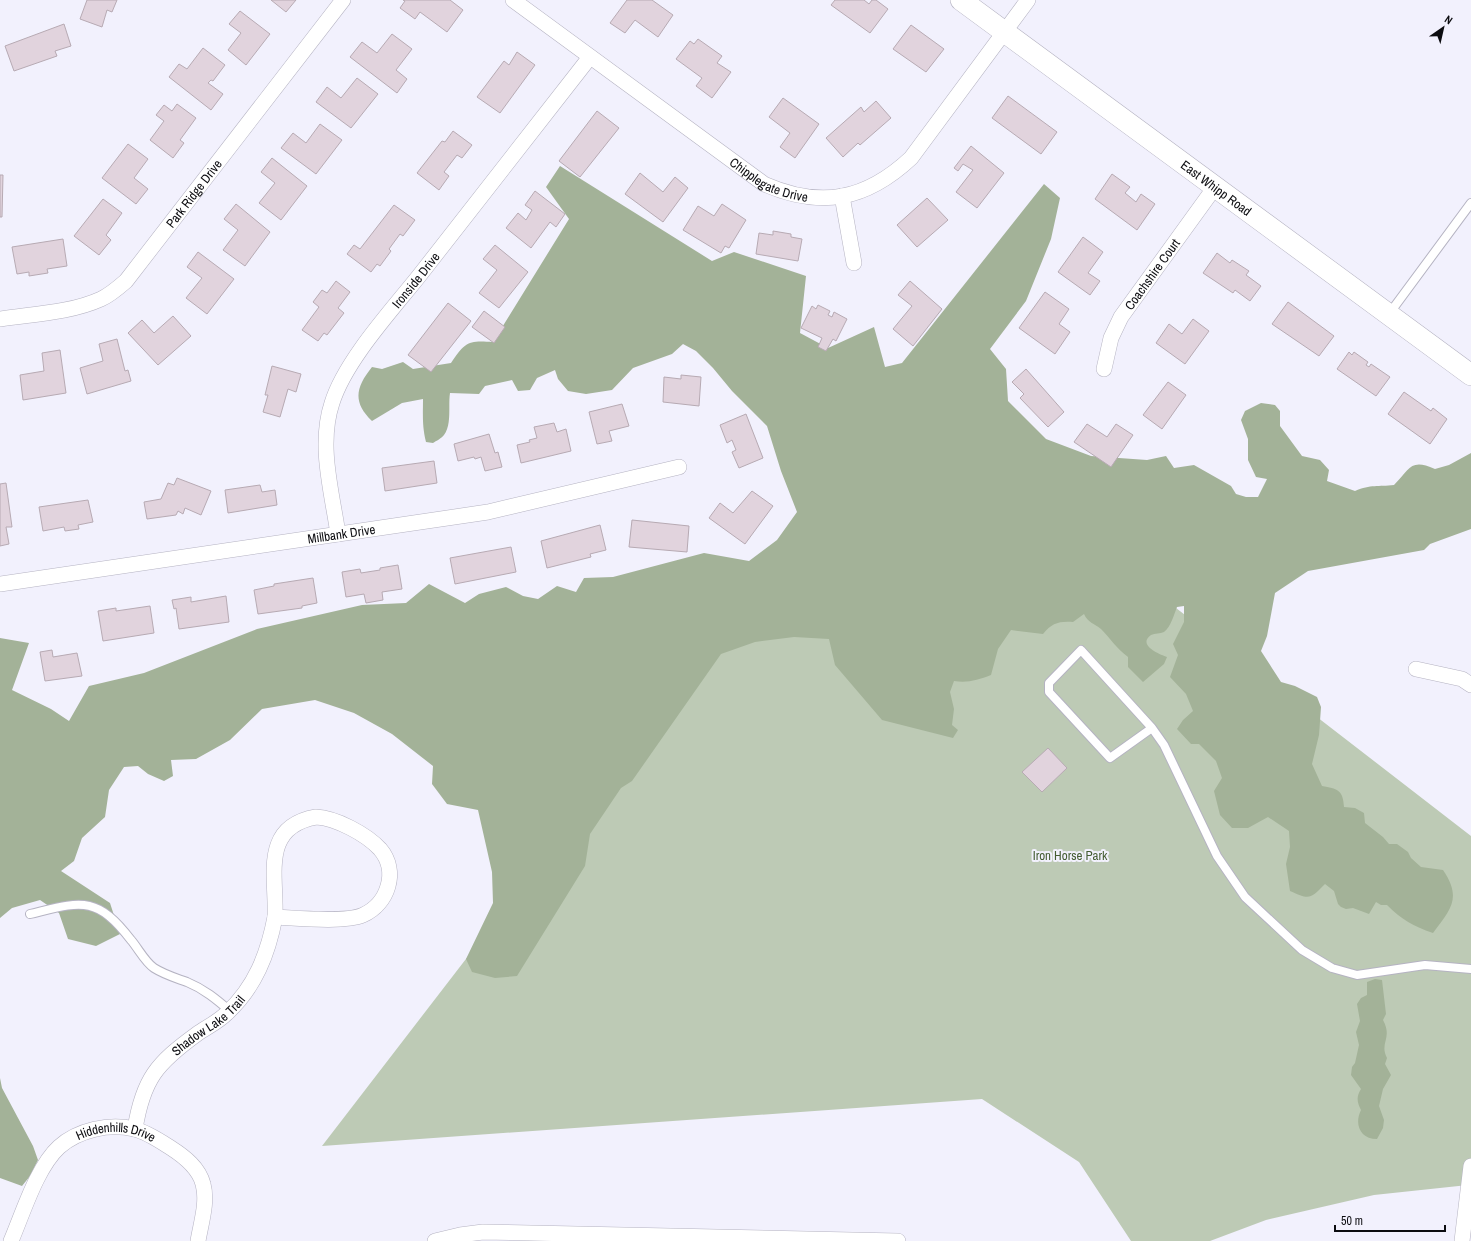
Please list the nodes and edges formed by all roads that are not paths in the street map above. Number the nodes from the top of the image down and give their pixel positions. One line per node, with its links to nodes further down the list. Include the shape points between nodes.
1 (343, 0): 12 (street, Park Ridge Drive, via 126,281 101,299 85,305)
2 (513, 0): 6 (street, Chipplegate Drive)
3 (961, 0): 5 (main road, East Whipp Road)
4 (1028, 0): 5 (street, Chipplegate Drive)
5 (1004, 31): 7 (main road, East Whipp Road); 8 (street, Chipplegate Drive, via 911,158 876,185)
6 (590, 57): 8 (street, Chipplegate Drive, via 764,184 782,192 807,198); 16 (street, Ironside Drive, via 388,315 338,386 326,431 327,458)
7 (1215, 187): 11 (main road, East Whipp Road); 13 (street, Coachshire Court, via 1121,317 1111,338)
8 (842, 196): 10 (street)
9 (1471, 203): 11 (lane)
10 (854, 263)
11 (1388, 314): 14 (main road, East Whipp Road)
12 (0, 319)
13 (1104, 369)
14 (1471, 375)
15 (679, 467): 16 (street, Millbank Drive, via 488,512)
16 (338, 534): 17 (street, Millbank Drive)
17 (0, 584)
18 (1416, 669): 19 (street, via 1462,678)
19 (1471, 685)
20 (1152, 728): 20 (lane, via 1081,650 1049,683 1049,692 1110,758); 23 (lane, via 1164,745 1217,856 1245,897 1302,950 1332,968 1357,975 1425,966)
21 (30, 914): 24 (lane, via 75,903 89,905 108,915 152,967 211,994)
22 (275, 918): 22 (street, Shadow Lake Trail, via 274,866 278,843 292,826 305,819 327,818 342,823 380,849 390,874 388,887 381,902 371,911 349,919); 24 (street, Shadow Lake Trail, via 265,958 253,982)
23 (1471, 969)
24 (230, 1011): 25 (street, Shadow Lake Trail, via 160,1064 145,1088)
25 (135, 1129): 27 (street, Hiddenhills Drive, via 121,1127 91,1130 71,1138 60,1147 42,1169); 28 (street, Hiddenhills Drive, via 159,1140 180,1154 198,1172 203,1182 205,1197)
26 (1471, 1166): 31 (street)
27 (11, 1241)
28 (198, 1241)
29 (435, 1241): 30 (street, via 484,1232)
30 (898, 1241)
31 (1462, 1241)

